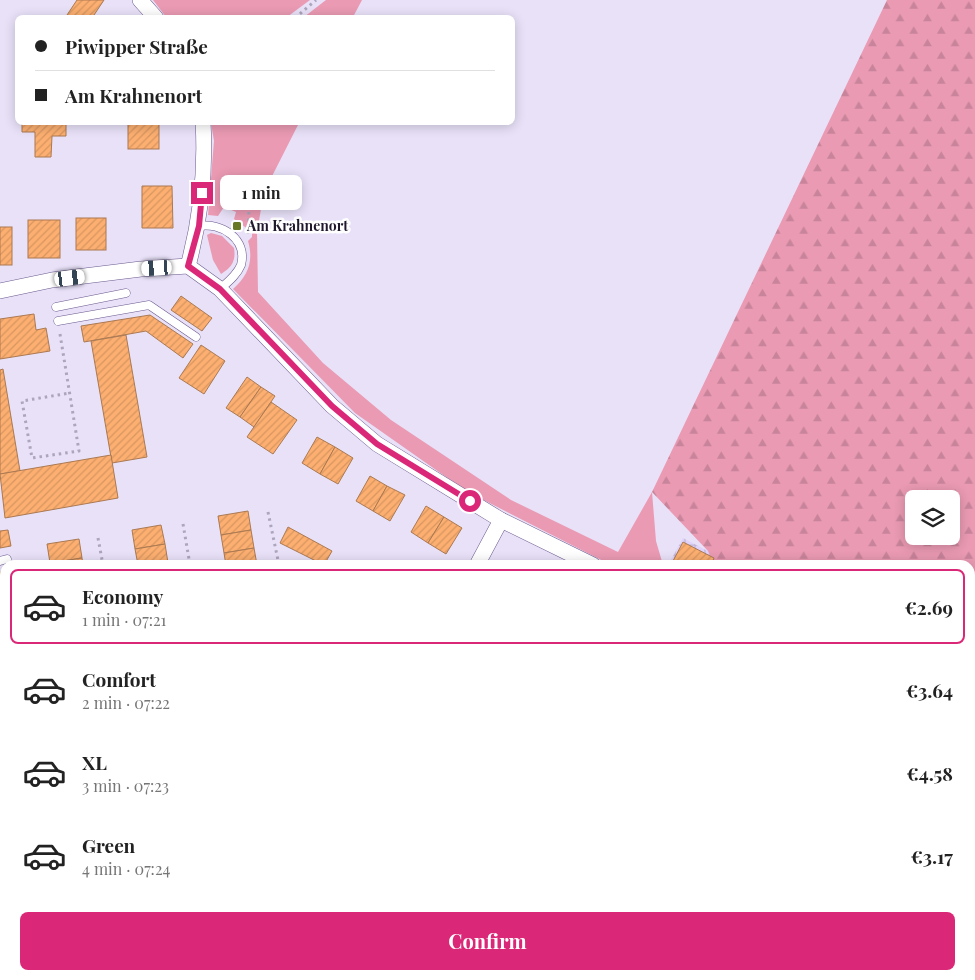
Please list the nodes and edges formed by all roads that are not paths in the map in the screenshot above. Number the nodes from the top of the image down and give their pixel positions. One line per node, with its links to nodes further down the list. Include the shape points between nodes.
1 (140, 0): 2 (street)
2 (153, 15)
3 (203, 125): 4 (street, via 206,161)
4 (199, 226): 5 (street); 6 (lane, via 215,225 237,242 241,264 236,274)
5 (188, 266): 6 (street); 7 (street, via 52,280)
6 (220, 289): 12 (street, via 332,406 377,444)
7 (0, 292)
8 (126, 293): 9 (lane)
9 (56, 307)
10 (58, 321): 11 (lane, via 149,306)
11 (196, 336)
12 (501, 520): 13 (street); 14 (street)
13 (479, 560)
14 (582, 560)

